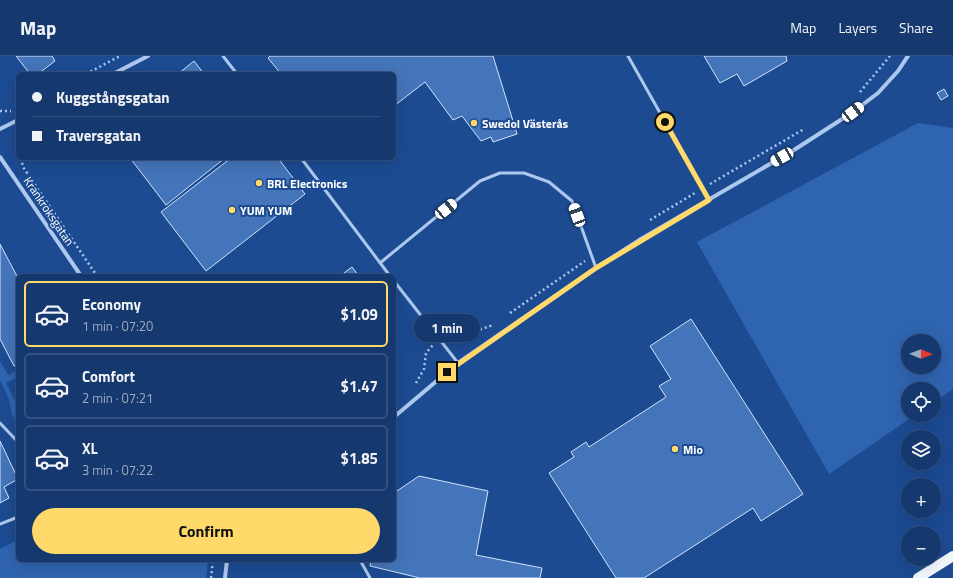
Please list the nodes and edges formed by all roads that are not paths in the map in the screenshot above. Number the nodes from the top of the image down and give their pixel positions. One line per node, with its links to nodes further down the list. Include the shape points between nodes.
1 (148, 56): 5 (street)
2 (223, 56): 6 (lane)
3 (628, 56): 11 (lane)
4 (908, 56): 11 (street, via 878,93 853,112)
5 (117, 72)
6 (235, 72)
7 (16, 121): 8 (street)
8 (0, 129)
9 (0, 158): 14 (street, Krankroksgatan)
10 (303, 160): 12 (lane)
11 (709, 200): 13 (street)
12 (380, 263): 13 (lane, via 480,182 500,173 524,173 549,182 572,201); 15 (lane)
13 (596, 268): 17 (street)
14 (80, 274)
15 (388, 274)
16 (396, 284): 17 (lane)
17 (458, 363): 18 (street)
18 (396, 415)
19 (0, 423): 20 (lane)
20 (16, 440)
21 (16, 518): 22 (lane)
22 (0, 524)
23 (953, 556): 28 (main road)
24 (227, 562): 26 (street)
25 (361, 562): 27 (lane)
26 (225, 578)
27 (370, 578)
28 (918, 578)

